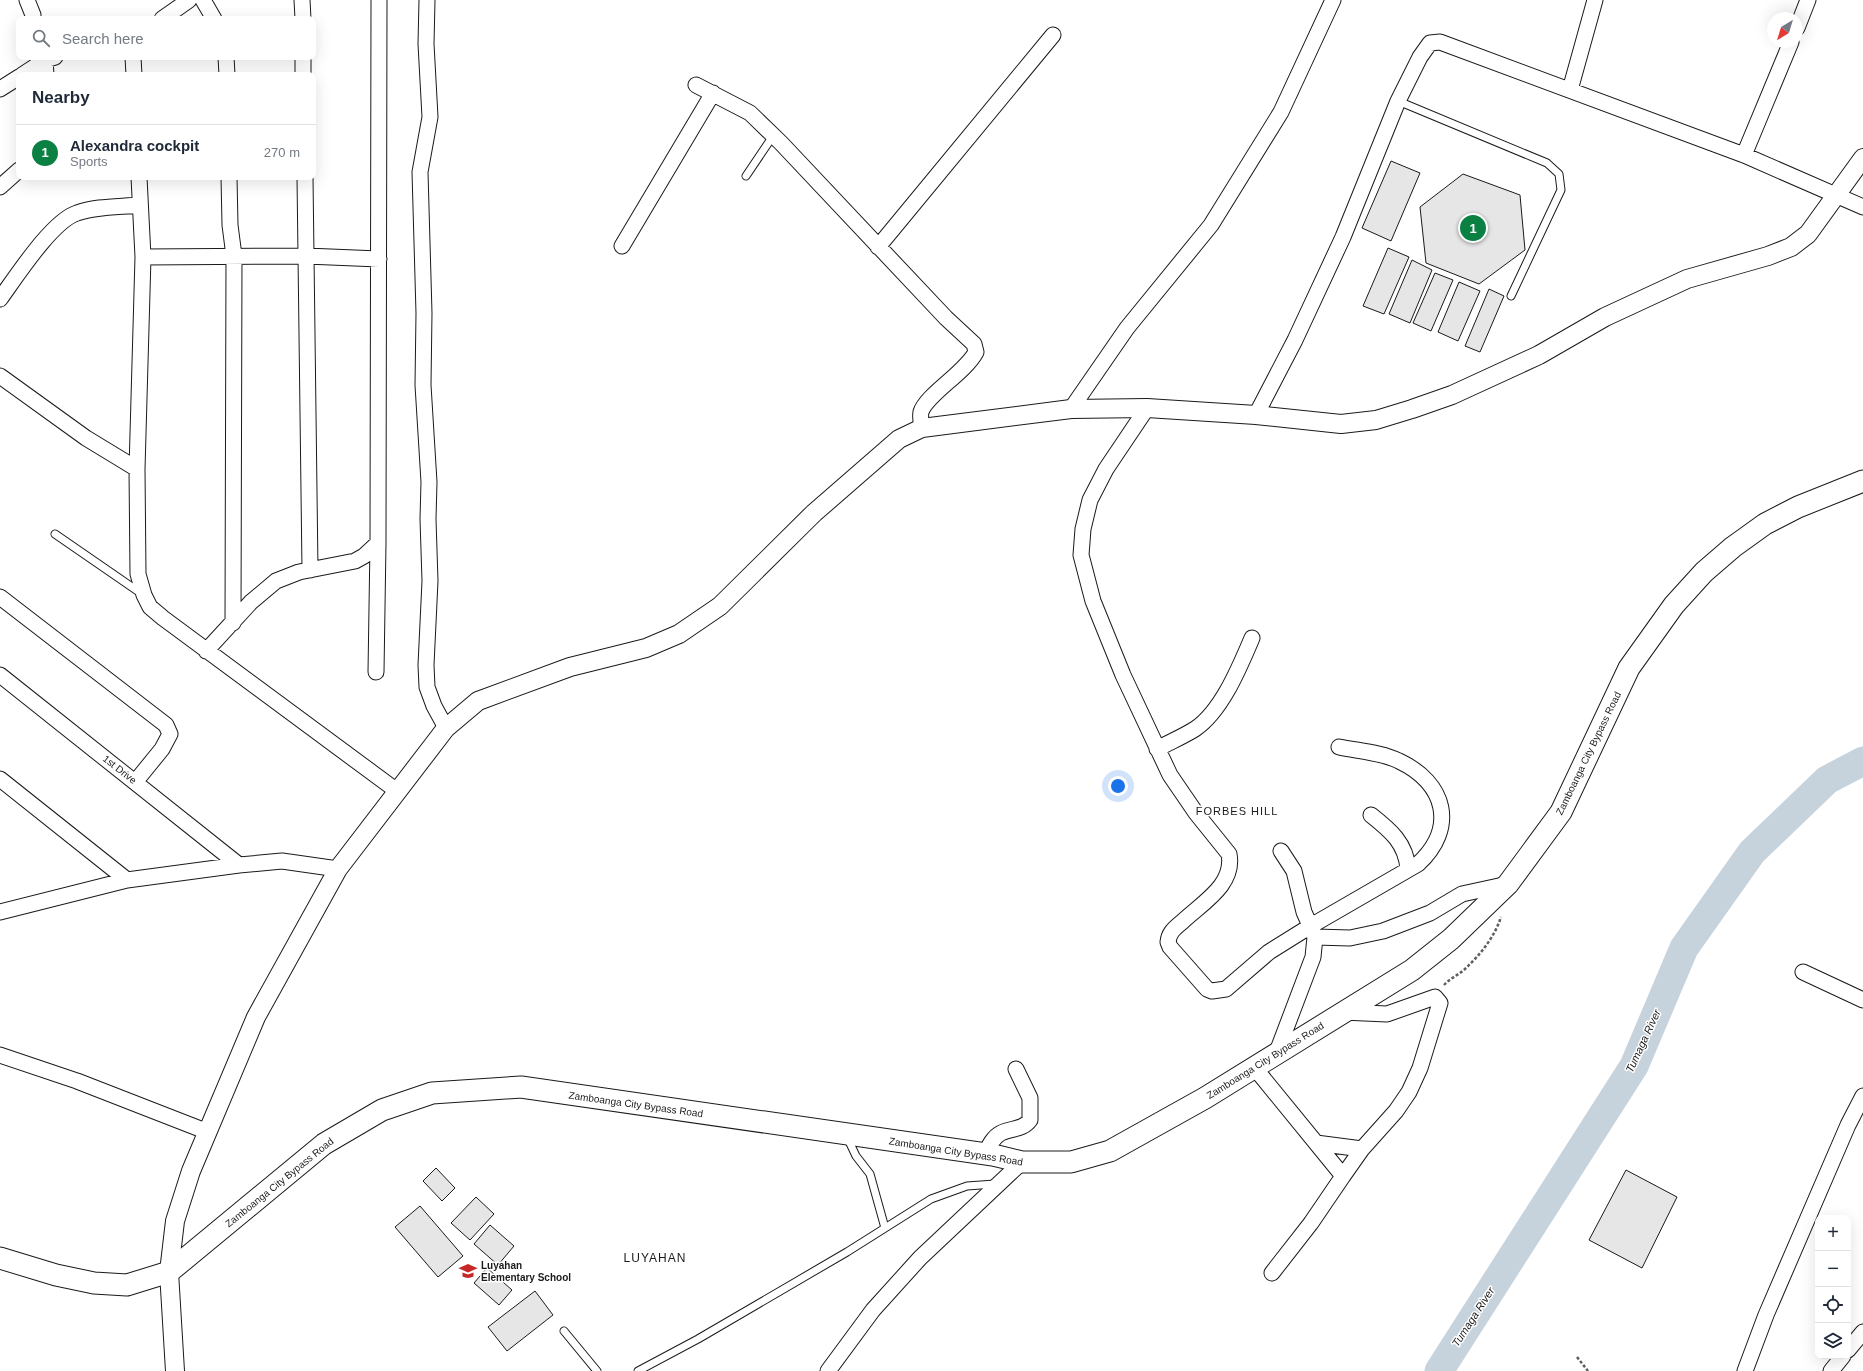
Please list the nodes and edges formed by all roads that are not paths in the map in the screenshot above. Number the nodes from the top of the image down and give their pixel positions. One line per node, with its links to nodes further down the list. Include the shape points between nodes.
1 (27, 0): 11 (street)
2 (190, 0): 12 (street)
3 (203, 0): 13 (street)
4 (302, 0): 14 (street)
5 (379, 0): 48 (street)
6 (427, 0): 68 (street, via 426,44 430,116 420,172 424,313 423,385 429,482 430,581 426,665 427,687)
7 (1333, 0): 53 (street, via 1281,112 1211,225 1127,328)
8 (1595, 0): 28 (street)
9 (1808, 0): 10 (street)
10 (1803, 13)
11 (33, 15)
12 (166, 16)
13 (212, 16)
14 (303, 16)
15 (1053, 35): 44 (street)
16 (1789, 48): 32 (street)
17 (133, 60): 22 (street)
18 (226, 60): 23 (street)
19 (303, 60): 24 (street)
20 (48, 64): 21 (street)
21 (29, 72)
22 (134, 72)
23 (227, 72)
24 (304, 72)
25 (16, 79): 27 (street)
26 (696, 85): 29 (street)
27 (0, 89)
28 (1570, 90): 30 (street, via 1440,42 1430,43 1420,57); 32 (street)
29 (713, 93): 31 (street, via 750,113); 43 (street)
30 (1398, 101): 49 (lane, via 1547,163 1560,174 1561,190); 54 (street, via 1343,237 1295,340)
31 (773, 136): 35 (lane); 44 (street)
32 (1744, 155): 40 (street)
33 (1863, 158): 40 (street)
34 (16, 173): 39 (street)
35 (746, 176)
36 (139, 180): 41 (street)
37 (229, 180): 45 (street)
38 (305, 180): 46 (street)
39 (0, 187)
40 (1837, 196): 42 (street); 54 (street, via 1808,234 1791,247 1687,279 1605,317 1539,355 1452,395 1376,420 1341,424)
41 (140, 205): 47 (street); 50 (street, via 91,209 64,220 37,249)
42 (1863, 207)
43 (622, 246)
44 (878, 247): 55 (street, via 976,348 974,356 962,370 926,403 921,414)
45 (234, 256): 46 (street); 47 (street); 63 (street)
46 (306, 256): 48 (street); 60 (street)
47 (143, 257): 56 (street)
48 (379, 259): 59 (street)
49 (1511, 296)
50 (0, 299)
51 (0, 376): 56 (street, via 86,438)
52 (1147, 408): 53 (street); 54 (street); 70 (street, via 1106,469 1090,500 1083,529 1081,555 1093,601)
53 (1071, 410): 55 (street)
54 (1256, 415)
55 (922, 428): 68 (street, via 899,439 814,512 720,606 679,634 646,648 570,667 478,701)
56 (138, 469): 61 (street, via 138,574)
57 (1863, 481): 80 (main road, Zamboanga City Bypass Road, via 1798,507 1765,524 1704,572 1674,604 1629,668 1561,812)
58 (55, 534): 61 (lane)
59 (378, 543): 60 (street, via 355,561); 66 (street)
60 (310, 570): 63 (street, via 276,581 251,602)
61 (144, 596): 65 (street, via 150,607)
62 (0, 597): 72 (street, via 166,726 170,734 166,742)
63 (233, 623): 65 (street)
64 (1252, 638): 70 (street, via 1227,692 1215,709 1196,728)
65 (206, 651): 73 (street)
66 (376, 672)
67 (0, 674): 72 (street, 1st Drive)
68 (446, 728): 73 (street)
69 (1339, 747): 78 (street, via 1398,761 1418,773 1433,787 1443,814 1437,841 1418,864)
70 (1157, 749): 82 (street, via 1170,775 1196,813 1229,854 1228,875 1219,889 1173,929 1168,937 1170,947 1201,984 1212,991 1226,989 1269,952)
71 (0, 779): 79 (street)
72 (136, 781): 76 (street, 1st Drive)
73 (397, 791): 77 (street)
74 (1371, 815): 78 (street, via 1390,830 1404,850)
75 (1281, 851): 82 (street, via 1294,872)
76 (239, 865): 77 (street, via 282,861); 79 (street)
77 (338, 869): 91 (street, via 256,1017)
78 (1408, 869): 82 (street)
79 (127, 880): 81 (street)
80 (1504, 889): 82 (street, via 1462,894 1430,913 1383,931 1350,938); 85 (main road, Zamboanga City Bypass Road, via 1451,939 1412,970)
81 (0, 912)
82 (1312, 932): 86 (street, via 1313,957)
83 (1803, 972): 84 (street)
84 (1863, 1000)
85 (1342, 1012): 86 (main road, Zamboanga City Bypass Road); 94 (street, via 1387,1014 1435,997 1440,1003 1410,1092 1396,1112)
86 (1277, 1052): 88 (main road, Zamboanga City Bypass Road)
87 (0, 1055): 91 (street, via 77,1081)
88 (1254, 1067): 93 (street); 96 (main road, Zamboanga City Bypass Road, via 1205,1098 1110,1151 1071,1162)
89 (1016, 1069): 95 (street, via 1030,1098 1030,1120 1024,1126 1000,1133)
90 (1863, 1096): 111 (street, via 1769,1308)
91 (208, 1132): 101 (street, via 191,1171 175,1222)
92 (846, 1134): 95 (main road, Zamboanga City Bypass Road); 99 (lane, via 856,1156 870,1174); 101 (main road, Zamboanga City Bypass Road, via 521,1087 432,1093 382,1110 324,1144)
93 (1316, 1143): 94 (street); 97 (street)
94 (1362, 1149): 97 (street)
95 (984, 1154): 96 (main road, Zamboanga City Bypass Road)
96 (1022, 1162): 98 (street)
97 (1343, 1176): 102 (street)
98 (997, 1184): 99 (lane, via 967,1186 931,1199); 110 (street, via 920,1258 873,1310)
99 (885, 1228): 109 (lane, via 698,1339)
100 (0, 1258): 101 (main road, Zamboanga City Bypass Road, via 56,1275 94,1283 127,1285)
101 (169, 1272): 107 (street)
102 (1272, 1273)
103 (564, 1331): 108 (lane)
104 (1863, 1332): 105 (street)
105 (1851, 1346)
106 (1841, 1359): 112 (street)
107 (174, 1371)
108 (597, 1371)
109 (638, 1371)
110 (828, 1371)
111 (1745, 1371)
112 (1831, 1371)

